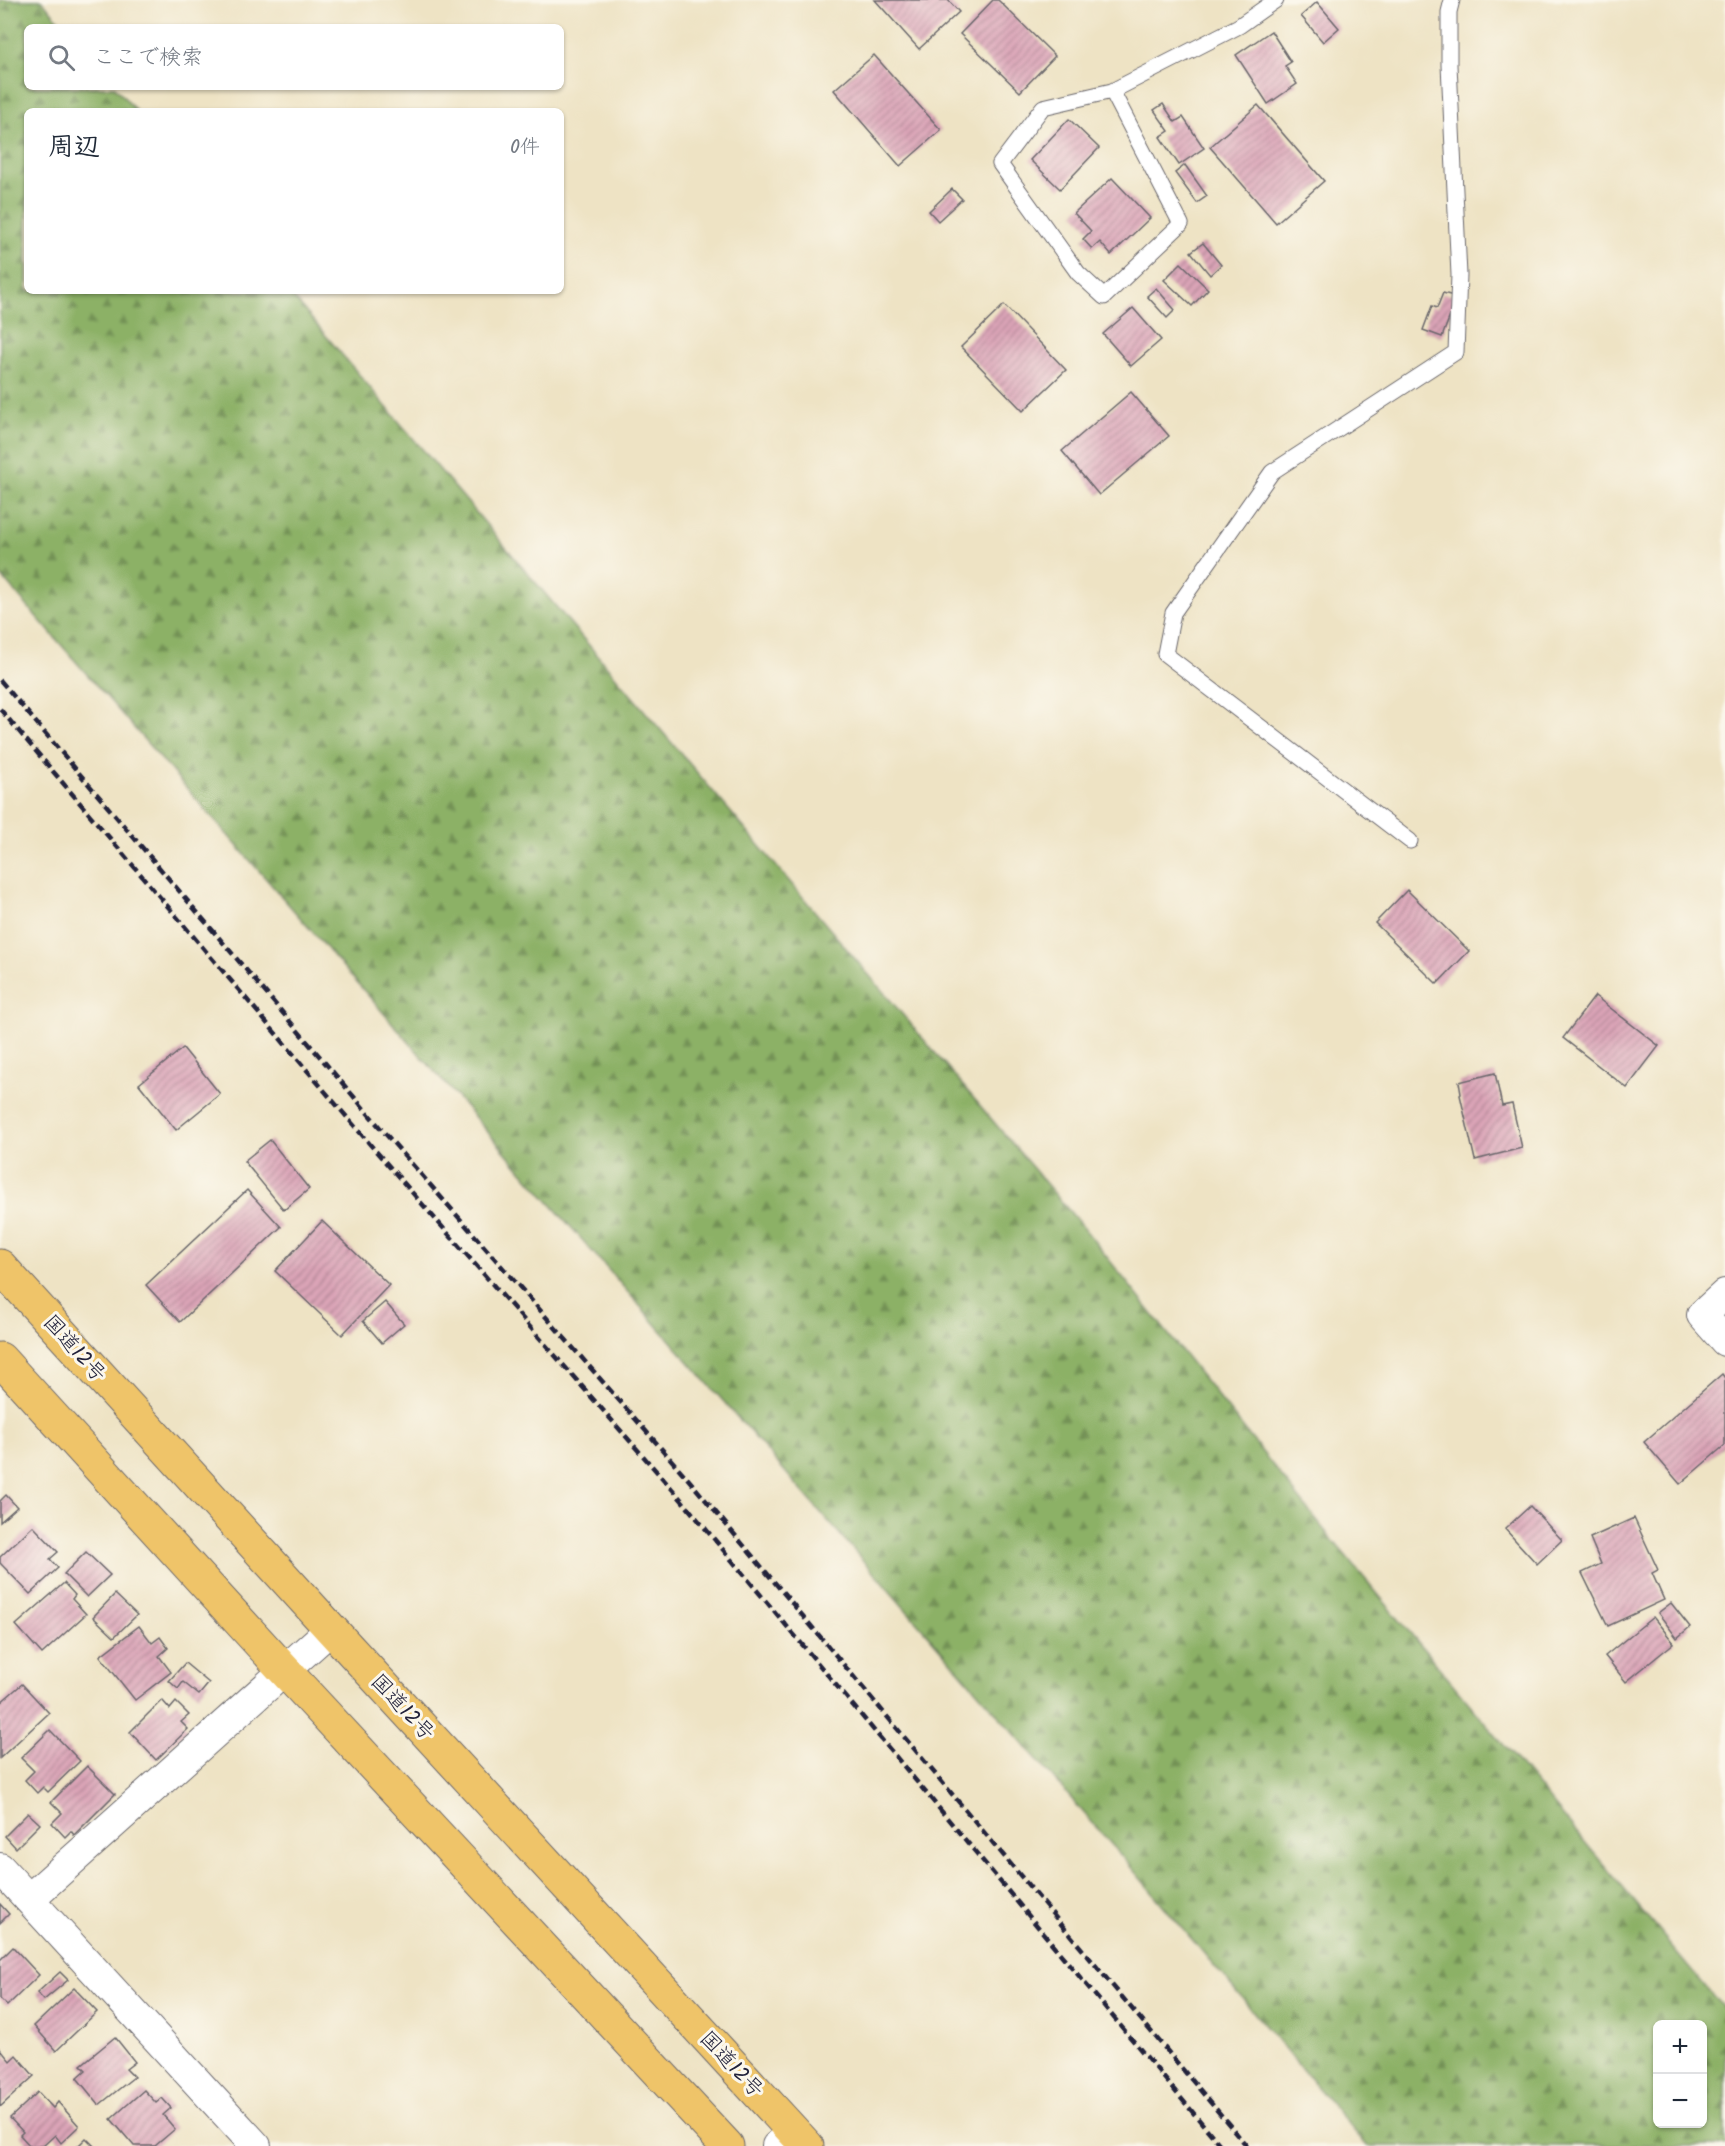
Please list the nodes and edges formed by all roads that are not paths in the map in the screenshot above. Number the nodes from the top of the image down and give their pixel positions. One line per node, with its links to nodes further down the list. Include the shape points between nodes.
1 (1276, 0): 3 (lane, via 1239,26)
2 (1452, 0): 4 (lane, via 1449,65 1459,275 1456,352 1272,472 1173,613 1165,654)
3 (1112, 91): 3 (lane, via 1043,107 1000,164 1078,273 1104,297 1181,224)
4 (1410, 841)
5 (0, 1266): 9 (highway, 国道12号)
6 (1725, 1294): 7 (street, via 1702,1315)
7 (1725, 1341)
8 (0, 1359): 10 (highway)
9 (331, 1629): 10 (street); 13 (highway, 国道12号)
10 (285, 1671): 12 (street); 15 (highway)
11 (0, 1868): 12 (street)
12 (29, 1899): 14 (street)
13 (793, 2141)
14 (256, 2146)
15 (727, 2146)

